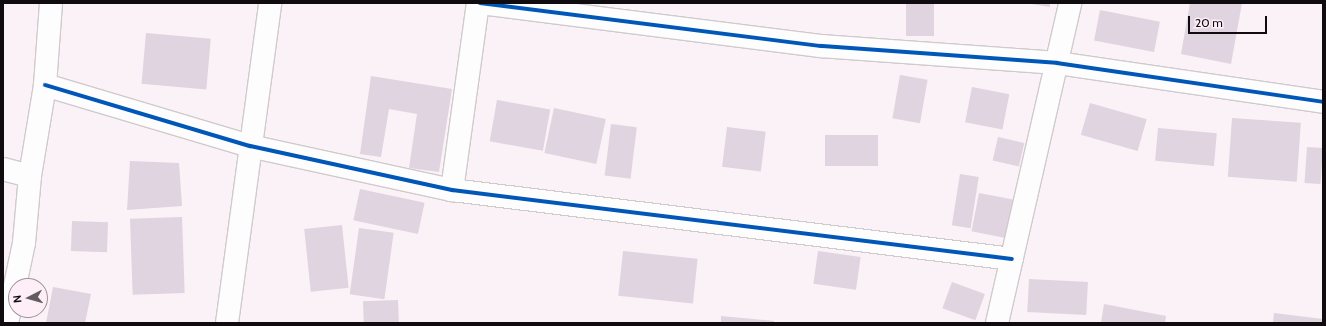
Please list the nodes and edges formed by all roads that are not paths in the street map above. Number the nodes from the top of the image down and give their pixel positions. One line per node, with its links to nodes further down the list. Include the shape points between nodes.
1 (52, 3): 6 (street)
2 (270, 3): 8 (street)
3 (479, 3): 5 (street, via 821,46); 11 (street)
4 (1070, 3): 5 (street)
5 (1057, 63): 7 (street); 12 (street)
6 (46, 85): 8 (street); 10 (street)
7 (1323, 102)
8 (250, 146): 11 (street); 14 (street)
9 (3, 169): 10 (street)
10 (30, 176): 13 (street, via 24,243)
11 (452, 190): 12 (street)
12 (1012, 259): 15 (street)
13 (7, 323)
14 (227, 323)
15 (997, 323)

